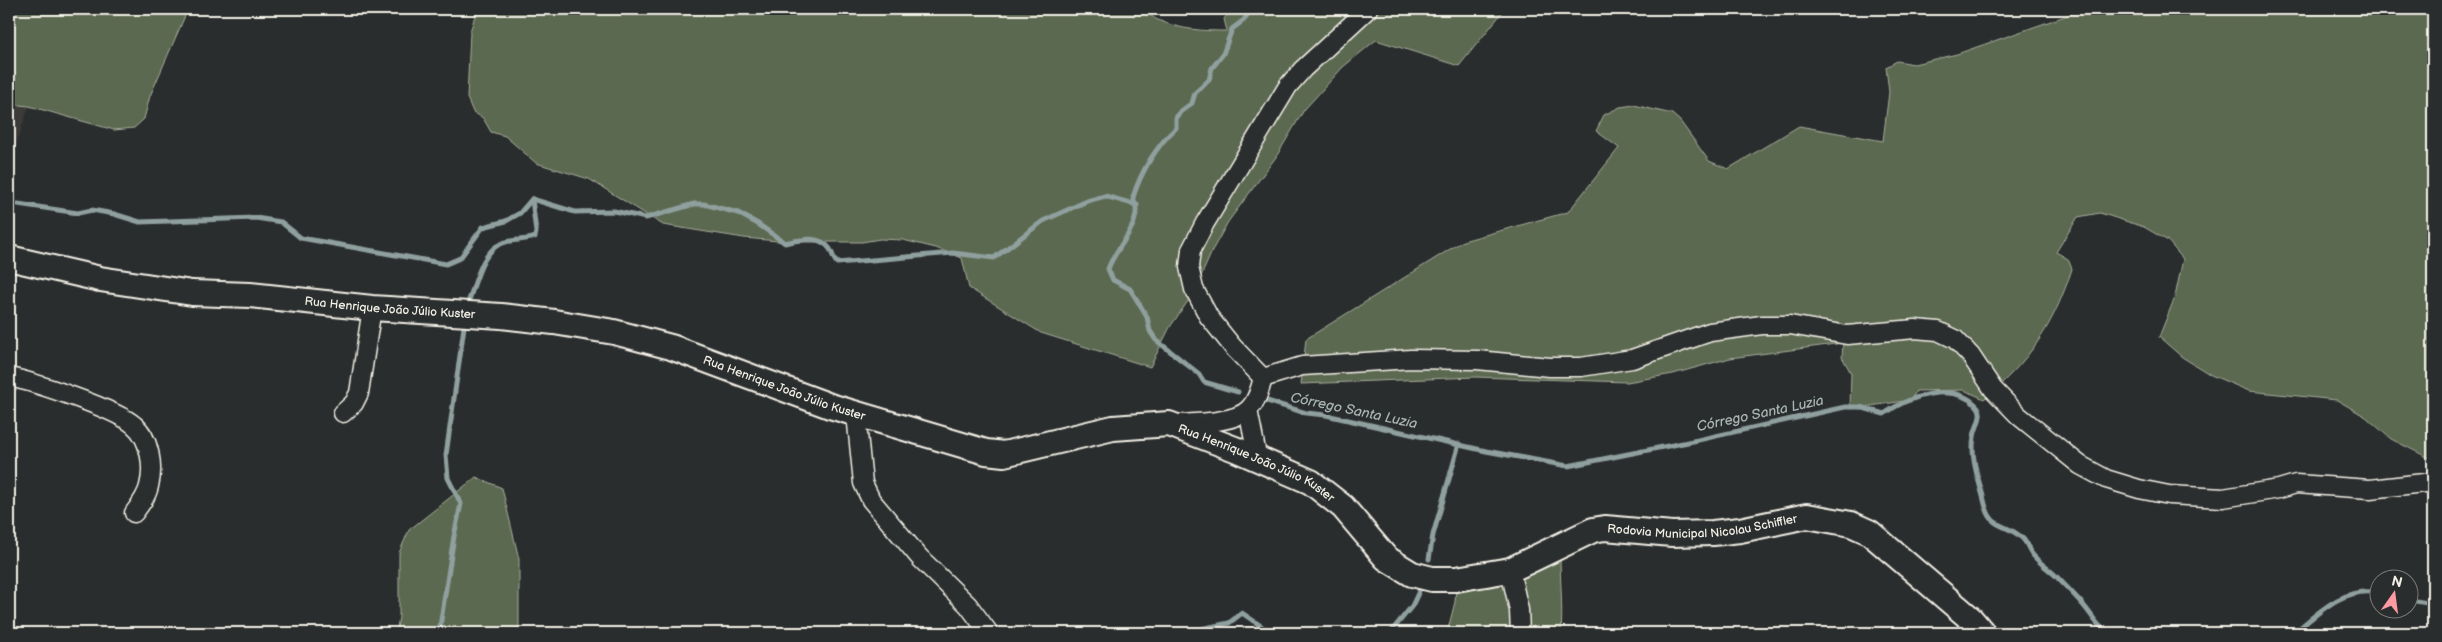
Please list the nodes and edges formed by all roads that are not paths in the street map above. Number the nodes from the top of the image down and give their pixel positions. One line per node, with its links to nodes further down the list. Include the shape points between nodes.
1 (1368, 9): 5 (street, via 1303,68 1288,86 1191,250 1189,267 1199,301 1233,347)
2 (9, 258): 3 (street, Rua Henrique João Júlio Kuster, via 100,279 192,293 250,295)
3 (372, 308): 7 (street, via 359,393 354,403); 8 (street, Rua Henrique João Júlio Kuster, via 501,316 614,332 671,347)
4 (9, 377): 12 (street, via 93,405 135,426 147,443 150,486)
5 (1262, 378): 6 (street, via 1258,395); 11 (street, via 1302,366 1410,359 1582,367 1632,359 1710,332 1762,325 1790,325 1847,335 1915,329 1938,331 1955,339 1993,389 2019,416 2080,465 2114,482 2169,495 2223,498 2296,484 2370,489)
6 (1248, 410): 9 (street, via 1218,420); 10 (street)
7 (342, 413)
8 (856, 414): 9 (street, Rua Henrique João Júlio Kuster, via 949,443 1004,454 1113,428); 14 (street, via 863,483 871,500)
9 (1170, 424): 10 (street, Rua Henrique João Júlio Kuster)
10 (1258, 460): 13 (street, Rua Henrique João Júlio Kuster, via 1311,482 1330,495 1386,558 1412,574 1432,579 1456,579)
11 (2433, 482)
12 (134, 513)
13 (1510, 570): 15 (street, via 1519,610); 16 (street, Rodovia Municipal Nicolau Schiffler, via 1599,529 1713,533 1799,517 1822,517 1869,532)
14 (990, 633)
15 (1520, 633)
16 (1983, 633)

